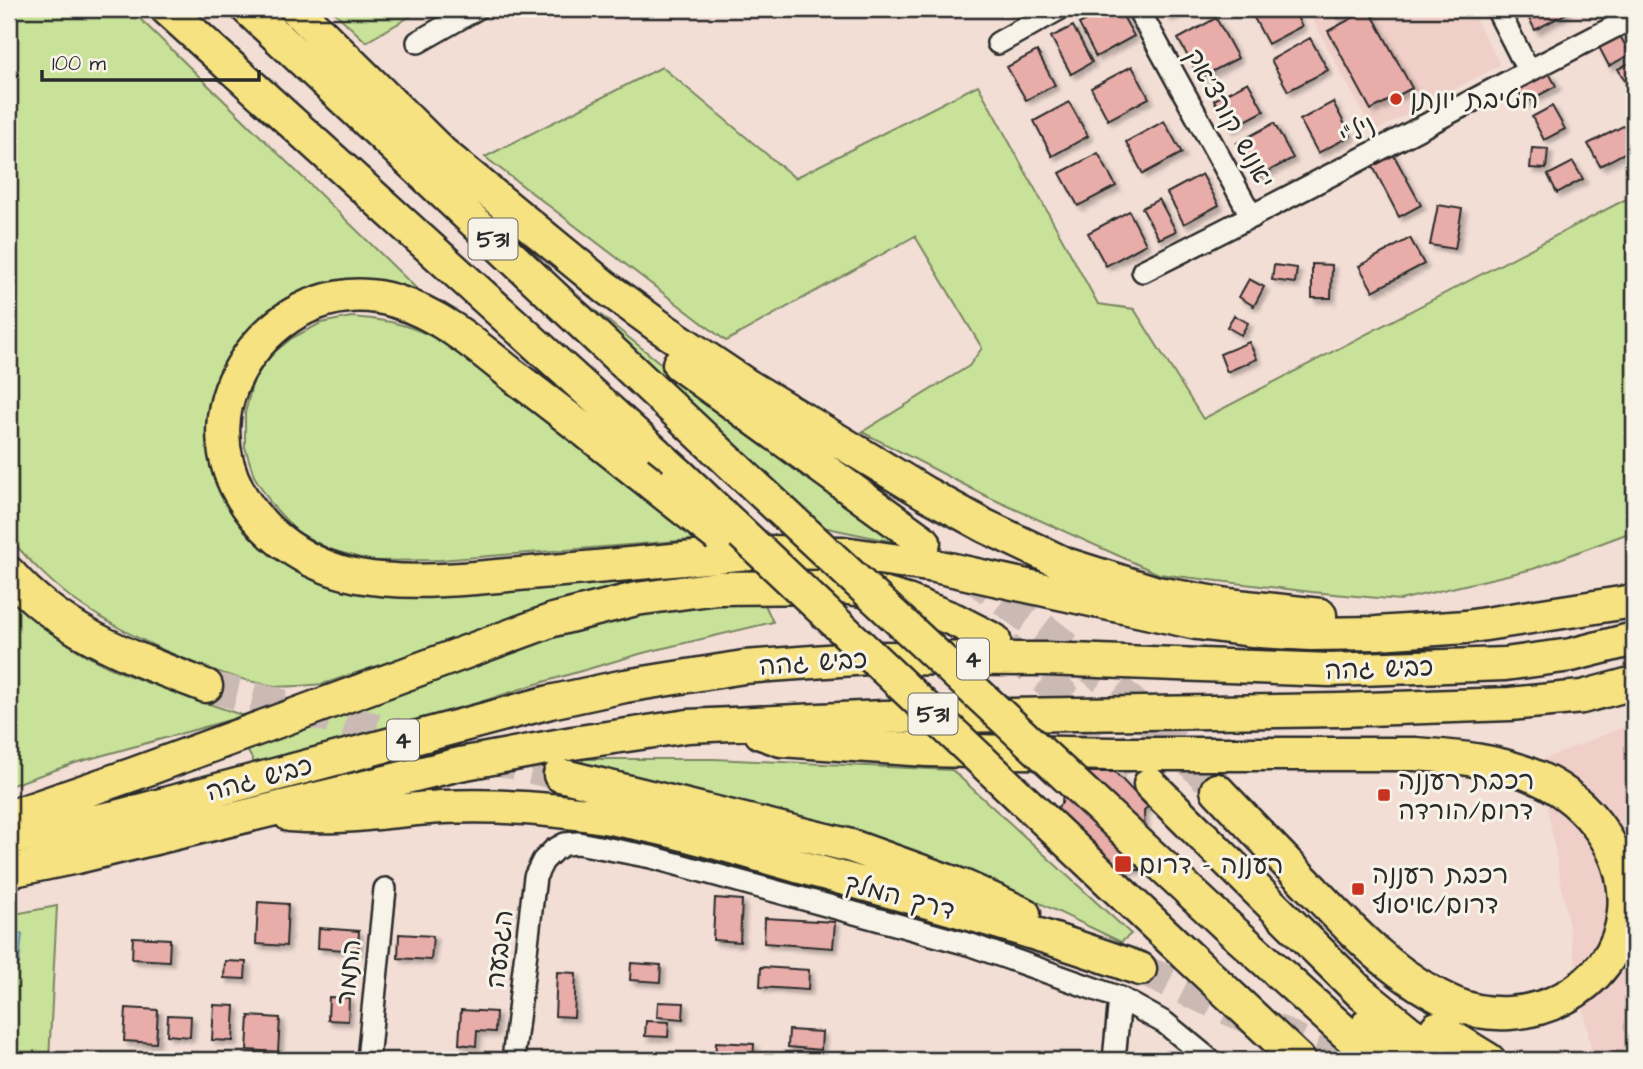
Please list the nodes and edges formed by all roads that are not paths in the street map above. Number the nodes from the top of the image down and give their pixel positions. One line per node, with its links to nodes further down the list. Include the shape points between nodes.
1 (167, 9): 23 (highway, 531, bridge, via 679,474)
2 (248, 9): 40 (highway, 531, bridge, via 1227,926)
3 (296, 9): 12 (highway)
4 (476, 9): 9 (street)
5 (1059, 9): 10 (street)
6 (1138, 9): 13 (street, יאנוש קורצ'אק)
7 (1497, 9): 11 (street)
8 (1634, 17): 11 (street, ניל"י)
9 (418, 42)
10 (998, 43)
11 (1528, 70): 13 (street, ניל"י)
12 (436, 148): 15 (highway, via 623,319); 18 (highway, via 605,288 698,354 925,493 1019,543 1065,564 1157,593 1228,605)
13 (1252, 217): 14 (street, ניל"י)
14 (1143, 271)
15 (924, 542)
16 (9, 573): 22 (highway, via 50,612 86,636)
17 (1634, 601): 18 (highway)
18 (1466, 627): 23 (highway, bridge, via 1311,634 1232,628 935,566 833,553 790,551 718,555 436,581 356,575 308,559 287,546 267,530 237,491 225,440 226,412 237,376 274,327 291,314 324,301 376,296 416,309 460,334 637,472)
19 (1634, 639): 30 (highway, כביש גהה / 4, via 1571,655 1505,664 1330,670 868,658 744,667 550,702 116,817)
20 (994, 640): 28 (highway, via 907,601 841,587 717,588 646,597 553,620)
21 (1634, 683): 24 (highway, כביש גהה / 4, via 1582,696 1510,704)
22 (206, 685)
23 (929, 711): 39 (highway, 531, bridge)
24 (732, 723): 27 (highway, כביש גהה / 4, via 676,727 460,764); 43 (highway, via 781,740 927,750 1414,754 1500,765 1537,777 1583,809 1611,846 1623,880 1624,912 1614,947 1591,979 1559,1001 1521,1013 1480,1012 1429,992 1376,952 1212,784 1366,969 1431,1024)
25 (561, 775): 27 (highway, via 755,821 896,861 977,892 1138,968 725,845 613,819 477,806 320,818)
26 (1150, 784): 29 (highway)
27 (261, 812): 32 (highway, כביש גהה / 4)
28 (9, 817)
29 (1182, 817): 41 (highway, via 1284,935); 42 (highway, via 1361,993)
30 (9, 838)
31 (554, 850): 34 (street, דרך המלך, via 578,844 652,857 971,945); 36 (street, הגבעה, via 535,877)
32 (9, 871)
33 (384, 889): 35 (street, התמר)
34 (1120, 998): 37 (street); 38 (street, דרך המלך, via 1165,1023)
35 (368, 1060)
36 (513, 1060)
37 (1114, 1060)
38 (1210, 1060)
39 (1299, 1060)
40 (1376, 1060)
41 (1408, 1060)
42 (1453, 1060)
43 (1489, 1060)

